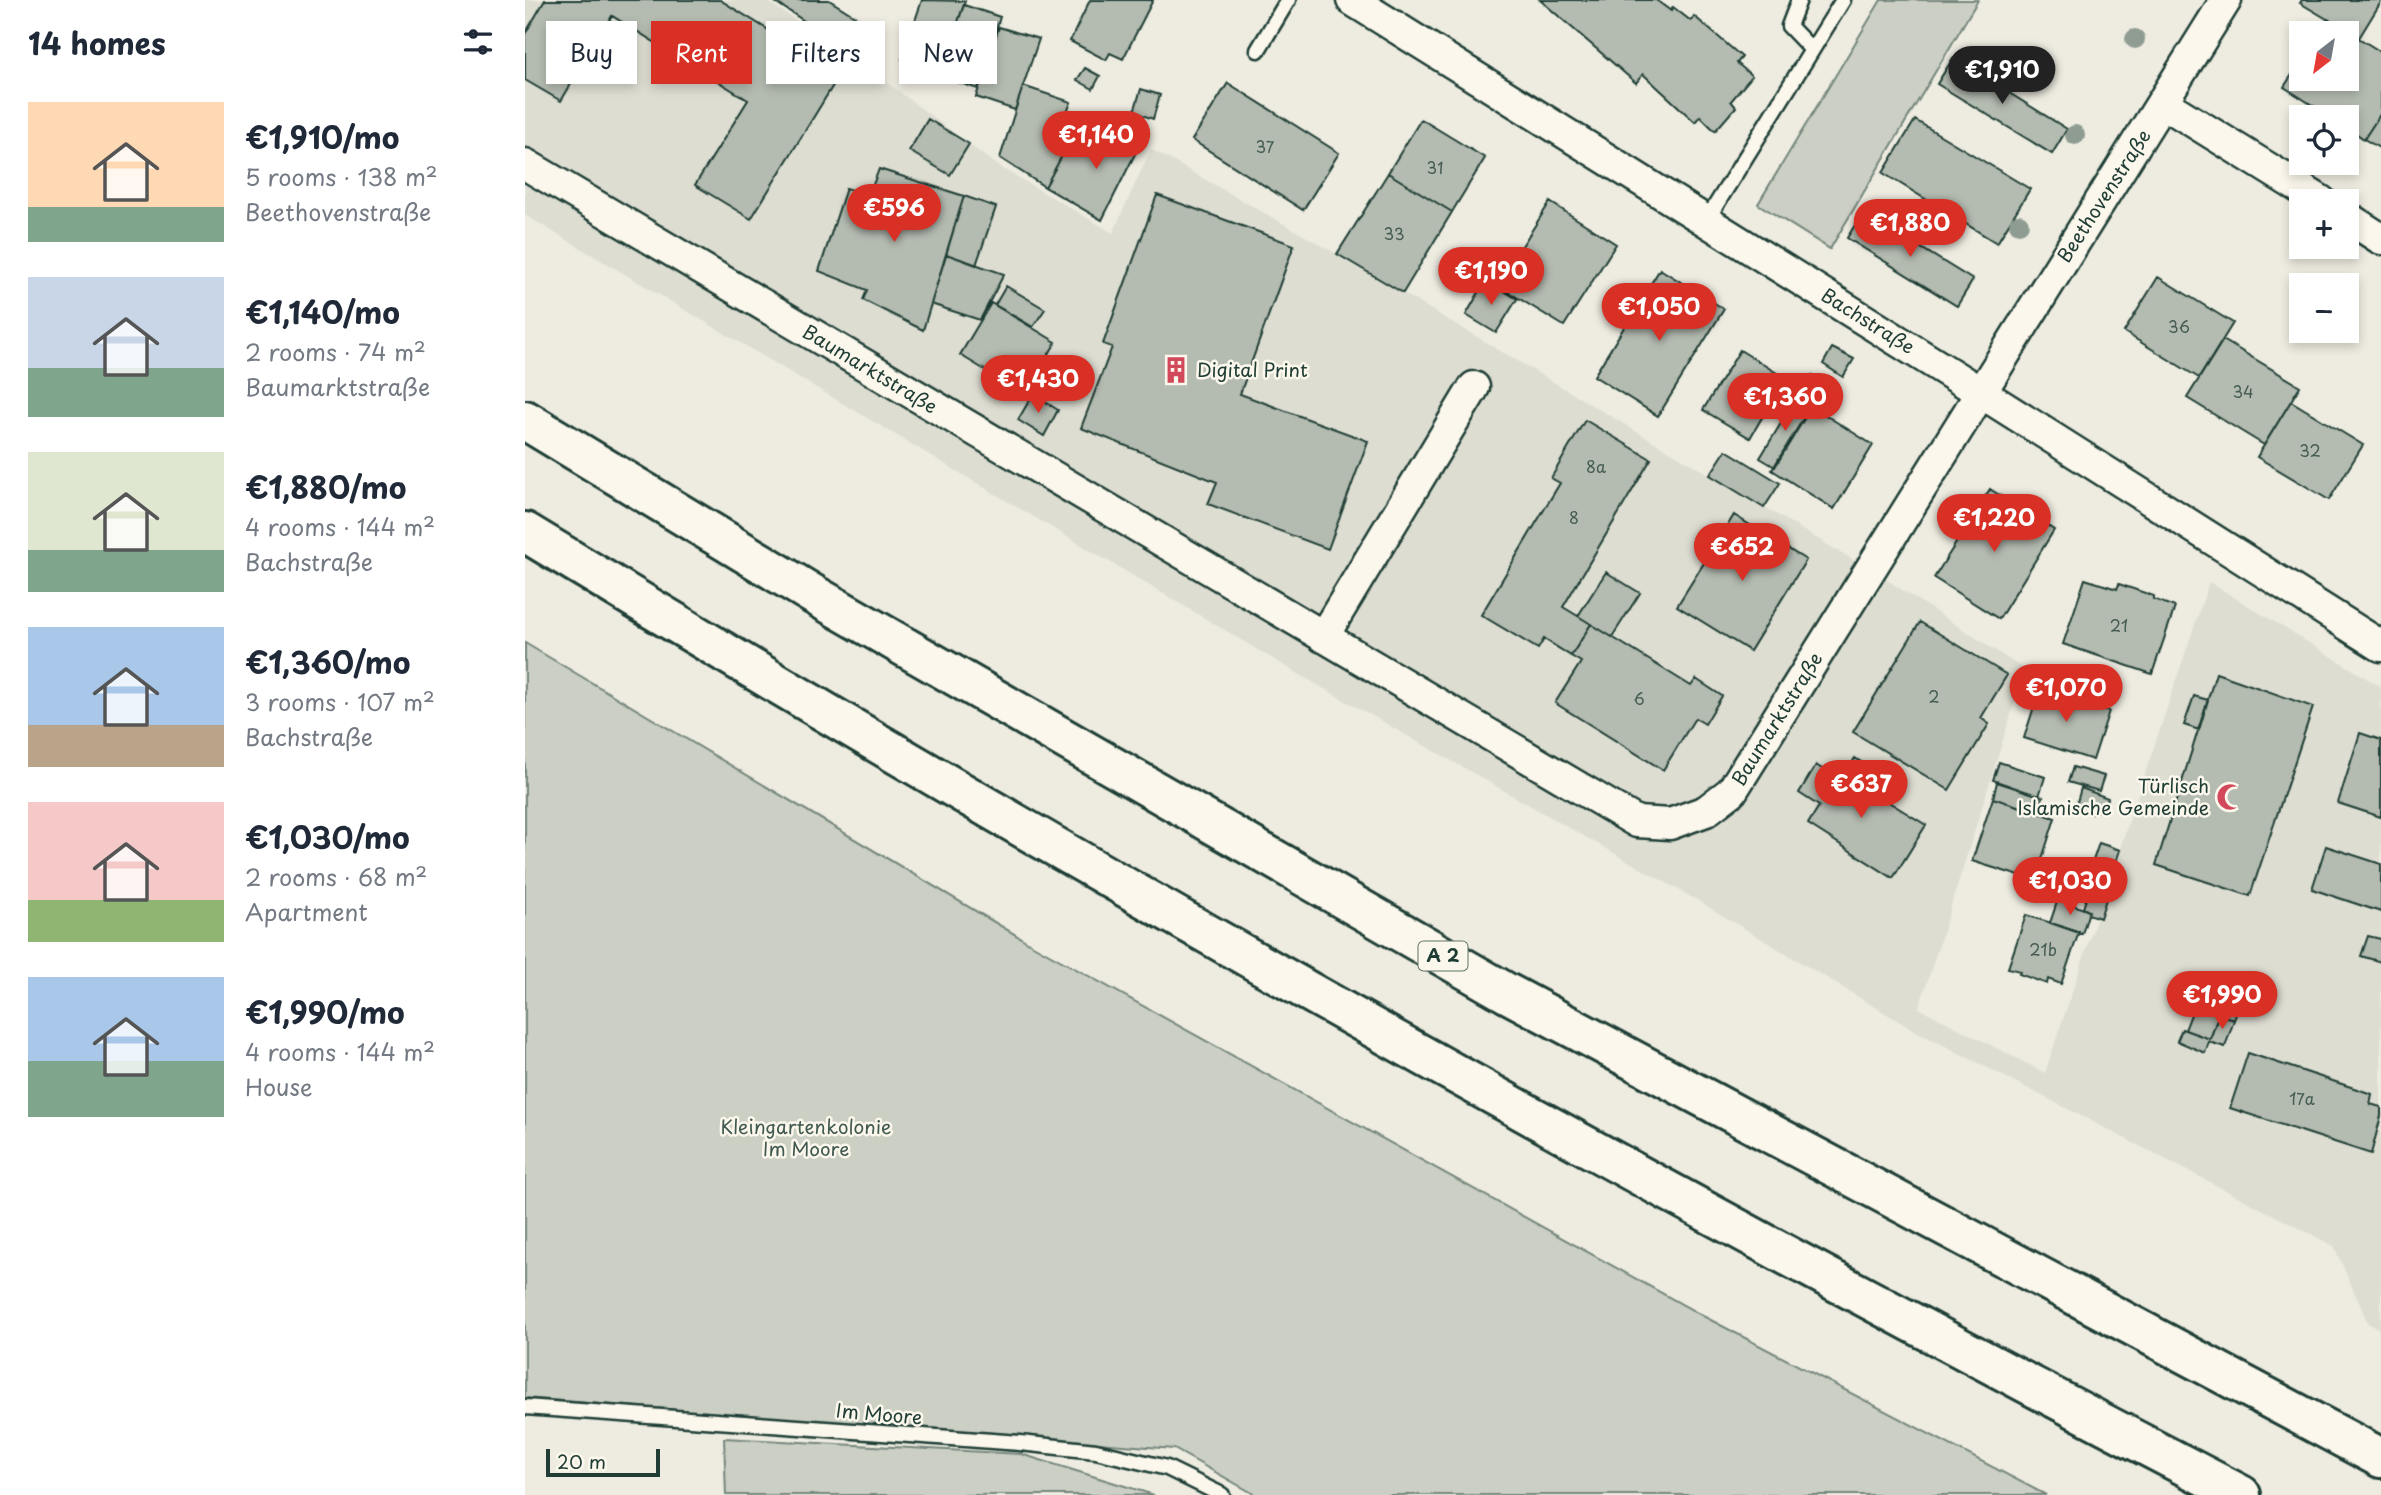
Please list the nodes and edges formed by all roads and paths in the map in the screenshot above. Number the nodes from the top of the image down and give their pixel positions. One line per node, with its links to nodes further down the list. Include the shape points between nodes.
1 (1288, 0): 6 (lane)
2 (1352, 0): 11 (street, Bachstraße)
3 (1799, 0): 7 (lane, via 1789,26)
4 (1843, 0): 7 (lane)
5 (2226, 0): 8 (street, Beethovenstraße)
6 (1258, 50)
7 (1812, 50): 11 (lane)
8 (2163, 103): 10 (street); 15 (street, Beethovenstraße)
9 (525, 164): 18 (street, Baumarktstraße)
10 (2302, 189)
11 (1706, 221): 15 (street, Bachstraße)
12 (2359, 225): 13 (street)
13 (2381, 239)
14 (1474, 387): 18 (street)
15 (1980, 392): 18 (street, Baumarktstraße, via 1732,791 1706,811 1670,824 1637,822); 19 (street, Bachstraße)
16 (525, 420): 21 (highway, A 2, via 816,596 1507,993)
17 (525, 532): 23 (highway, via 772,683 1459,1077 1988,1364)
18 (1323, 637)
19 (2381, 646)
20 (525, 1407): 22 (lane, Im Moore, via 1095,1451 1167,1468)
21 (2381, 1458)
22 (1222, 1495)
23 (2241, 1495)

